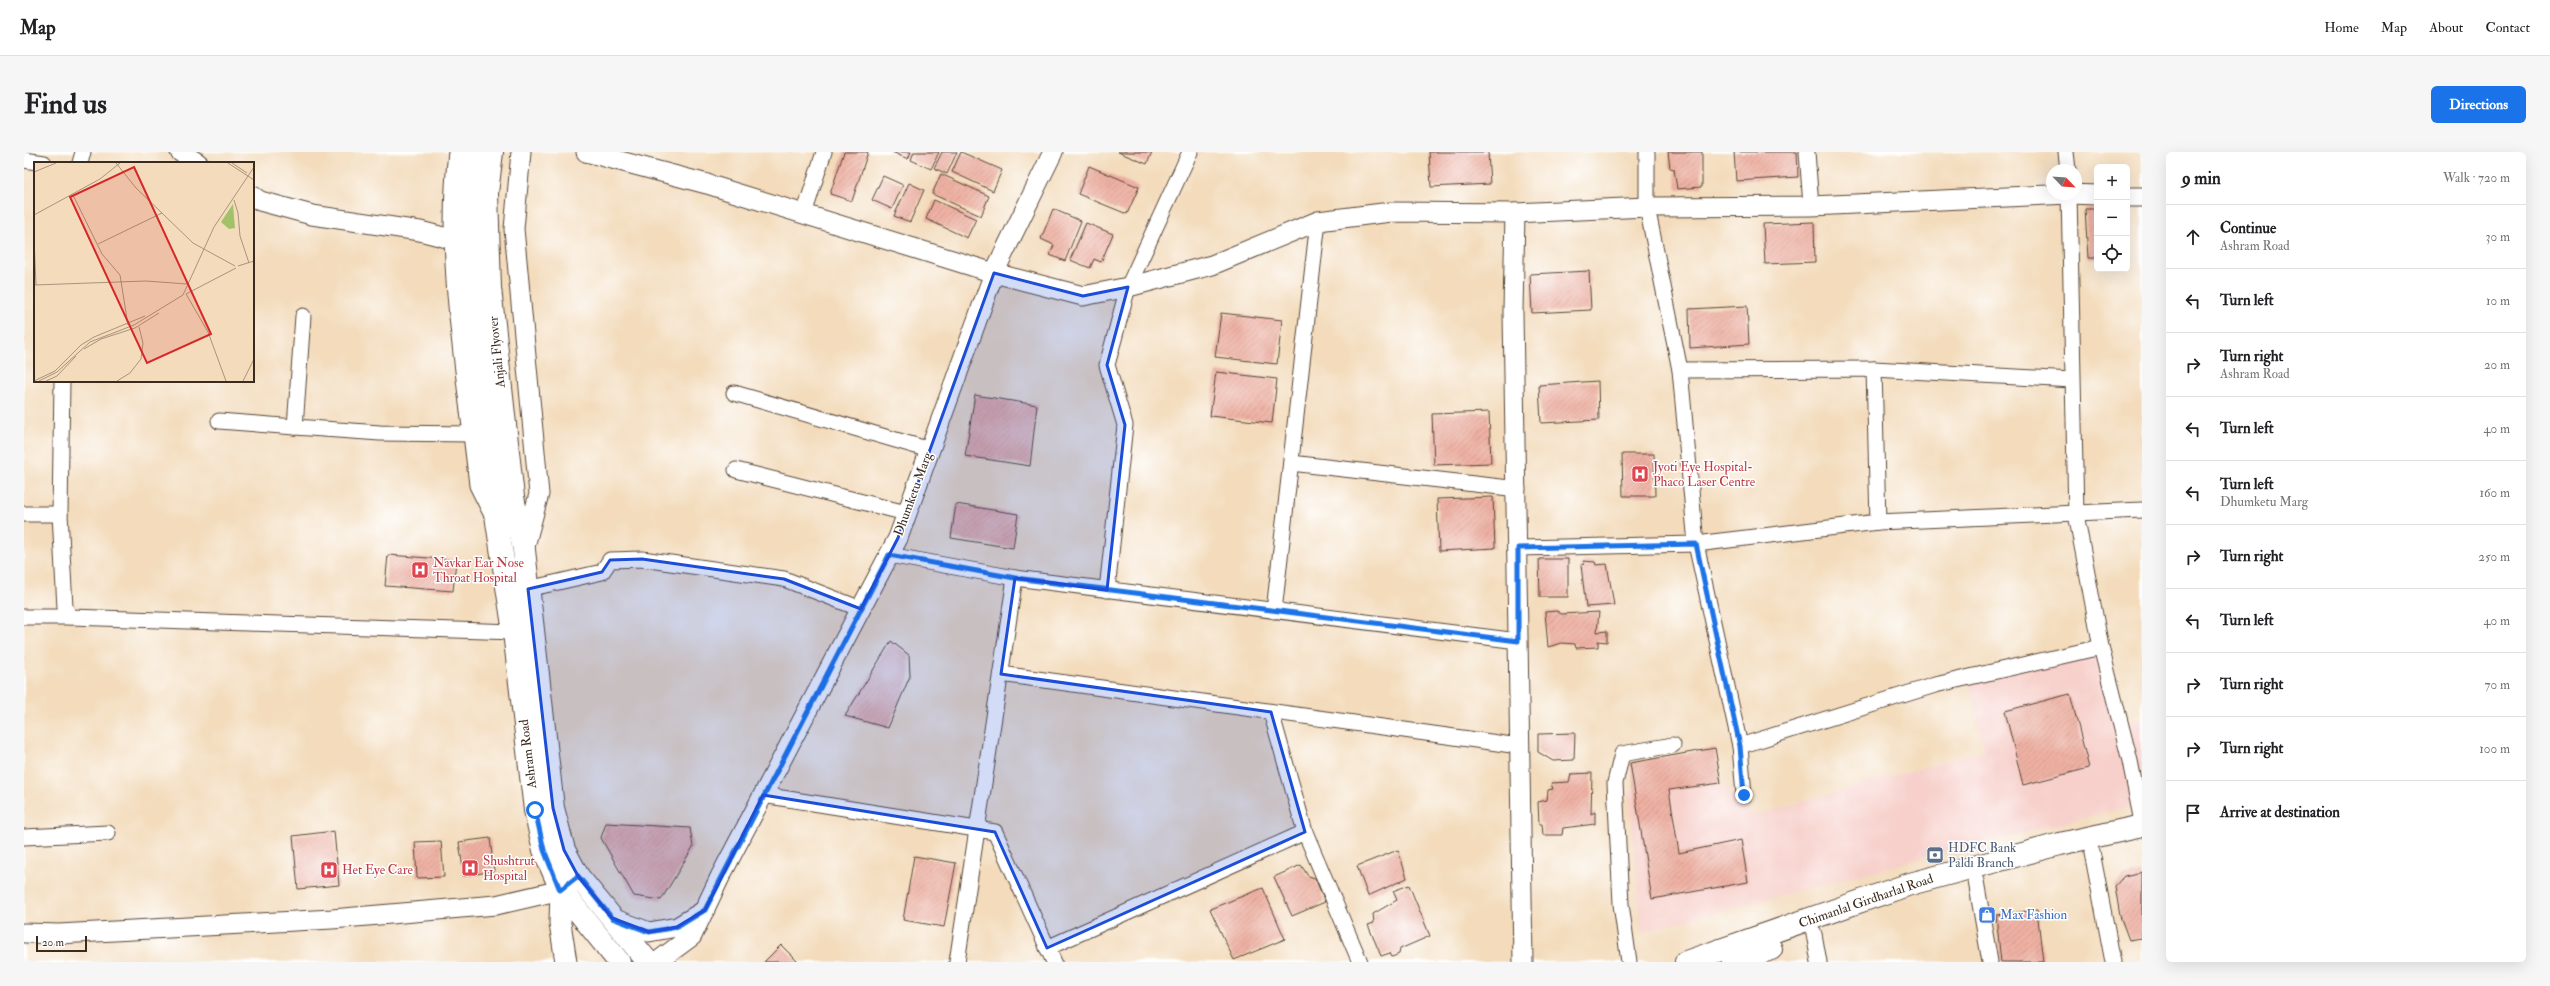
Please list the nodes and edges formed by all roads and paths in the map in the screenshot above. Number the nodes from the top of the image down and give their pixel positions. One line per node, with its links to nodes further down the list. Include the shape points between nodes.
1 (83, 152): 16 (street)
2 (180, 152): 17 (street)
3 (458, 152): 31 (street, via 453,193)
4 (471, 152): 47 (main road, Anjali Flyover, via 468,191 473,320)
5 (492, 152): 47 (main road, Anjali Flyover, via 487,193 490,288)
6 (521, 152): 57 (street, via 514,229 539,494)
7 (586, 152): 29 (street, via 707,184)
8 (824, 152): 29 (street)
9 (1053, 152): 32 (street, Dhumketu Marg)
10 (1190, 152): 33 (street)
11 (1647, 152): 27 (street)
12 (1806, 152): 26 (street)
13 (2066, 152): 18 (street)
14 (24, 160): 15 (street)
15 (37, 162)
16 (80, 162)
17 (196, 162)
18 (2067, 164)
19 (2046, 195): 26 (street)
20 (2082, 195): 21 (street)
21 (2094, 196)
22 (2130, 196): 24 (street)
23 (254, 197): 31 (street, via 260,201 312,215 420,231)
24 (2142, 197)
25 (2069, 200): 37 (street)
26 (1811, 206): 27 (street)
27 (1647, 207): 28 (street); 36 (street)
28 (1515, 213): 30 (street, via 1391,212); 46 (street, via 1513,311)
29 (804, 214): 32 (street)
30 (1318, 221): 33 (street, via 1212,264); 44 (street)
31 (455, 240): 42 (street, via 457,289)
32 (994, 273): 33 (street, via 1083,296); 43 (street, Dhumketu Marg)
33 (1128, 287): 61 (street, via 1107,364 1125,426)
34 (303, 316): 41 (street)
35 (1874, 369): 36 (street); 37 (street); 54 (street)
36 (1680, 370): 55 (street)
37 (2072, 380): 52 (street)
38 (62, 382): 51 (street)
39 (734, 393): 43 (street)
40 (219, 421): 41 (street)
41 (295, 427): 42 (street, via 380,433)
42 (474, 434): 53 (street, via 479,485)
43 (930, 450): 49 (street, Dhumketu Marg)
44 (1291, 463): 46 (street); 63 (street)
45 (736, 470): 49 (street)
46 (1518, 489): 56 (street)
47 (504, 497): 53 (main road, Anjali Flyover); 57 (main road, Anjali Flyover)
48 (2142, 510): 52 (street)
49 (906, 513): 58 (street, Dhumketu Marg)
50 (24, 514): 51 (street)
51 (60, 514): 65 (street, via 65,608)
52 (2076, 514): 54 (street); 68 (street)
53 (497, 522): 66 (main road, Ashram Road)
54 (1878, 522): 55 (street)
55 (1696, 544): 56 (street); 73 (street)
56 (1518, 548): 67 (street)
57 (524, 550): 60 (main road, Ashram Road)
58 (889, 555): 59 (street); 62 (street, Dhumketu Marg)
59 (1015, 578): 61 (street); 69 (street)
60 (528, 589): 62 (street, via 602,572 610,560 642,559 784,579); 84 (main road, Ashram Road, via 554,808 564,850)
61 (1107, 590): 63 (street)
62 (861, 609): 74 (street, Dhumketu Marg)
63 (1274, 611): 67 (street)
64 (24, 617): 65 (street)
65 (71, 617): 66 (street)
66 (514, 632): 86 (main road, Ashram Road, via 535,810 544,850)
67 (1518, 641): 72 (street)
68 (2101, 647): 73 (street, via 1935,685); 76 (street, via 2130,761)
69 (1001, 674): 70 (street); 78 (street)
70 (1271, 712): 72 (street); 79 (street)
71 (1672, 745): 100 (street, via 1622,754 1615,783 1621,904)
72 (1519, 746): 99 (street)
73 (1740, 746): 75 (street)
74 (763, 795): 78 (street); 87 (street, Dhumketu Marg)
75 (1744, 795)
76 (2142, 822)
77 (2142, 826): 101 (main road, Chimanlal Girdharlal Road, via 2060,844 1910,884)
78 (978, 830): 91 (street, via 995,832); 96 (street)
79 (1305, 832): 91 (street); 98 (street)
80 (108, 833): 81 (street)
81 (24, 837)
82 (2142, 841): 83 (main road, Chimanlal Girdharlal Road)
83 (2092, 852): 85 (main road, Chimanlal Girdharlal Road); 105 (street)
84 (578, 876): 86 (main road); 88 (main road, Ashram Road)
85 (1976, 881): 90 (main road, Chimanlal Girdharlal Road, via 1914,898); 104 (street)
86 (560, 890): 89 (street, via 496,905 332,919 60,934); 92 (main road, via 560,922); 93 (main road, Ashram Road)
87 (705, 910): 88 (street, via 677,927 649,932); 95 (street, Dhumketu Marg, via 692,936)
88 (612, 918): 94 (main road, Ashram Road)
89 (24, 933)
90 (1814, 934): 102 (main road, Chimanlal Girdharlal Road); 103 (street)
91 (1047, 948): 97 (street)
92 (566, 962)
93 (619, 962)
94 (648, 962)
95 (657, 962)
96 (957, 962)
97 (1054, 962)
98 (1360, 962)
99 (1523, 962)
100 (1629, 962)
101 (1686, 962)
102 (1733, 962)
103 (1819, 962)
104 (1990, 962)
105 (2113, 962)

